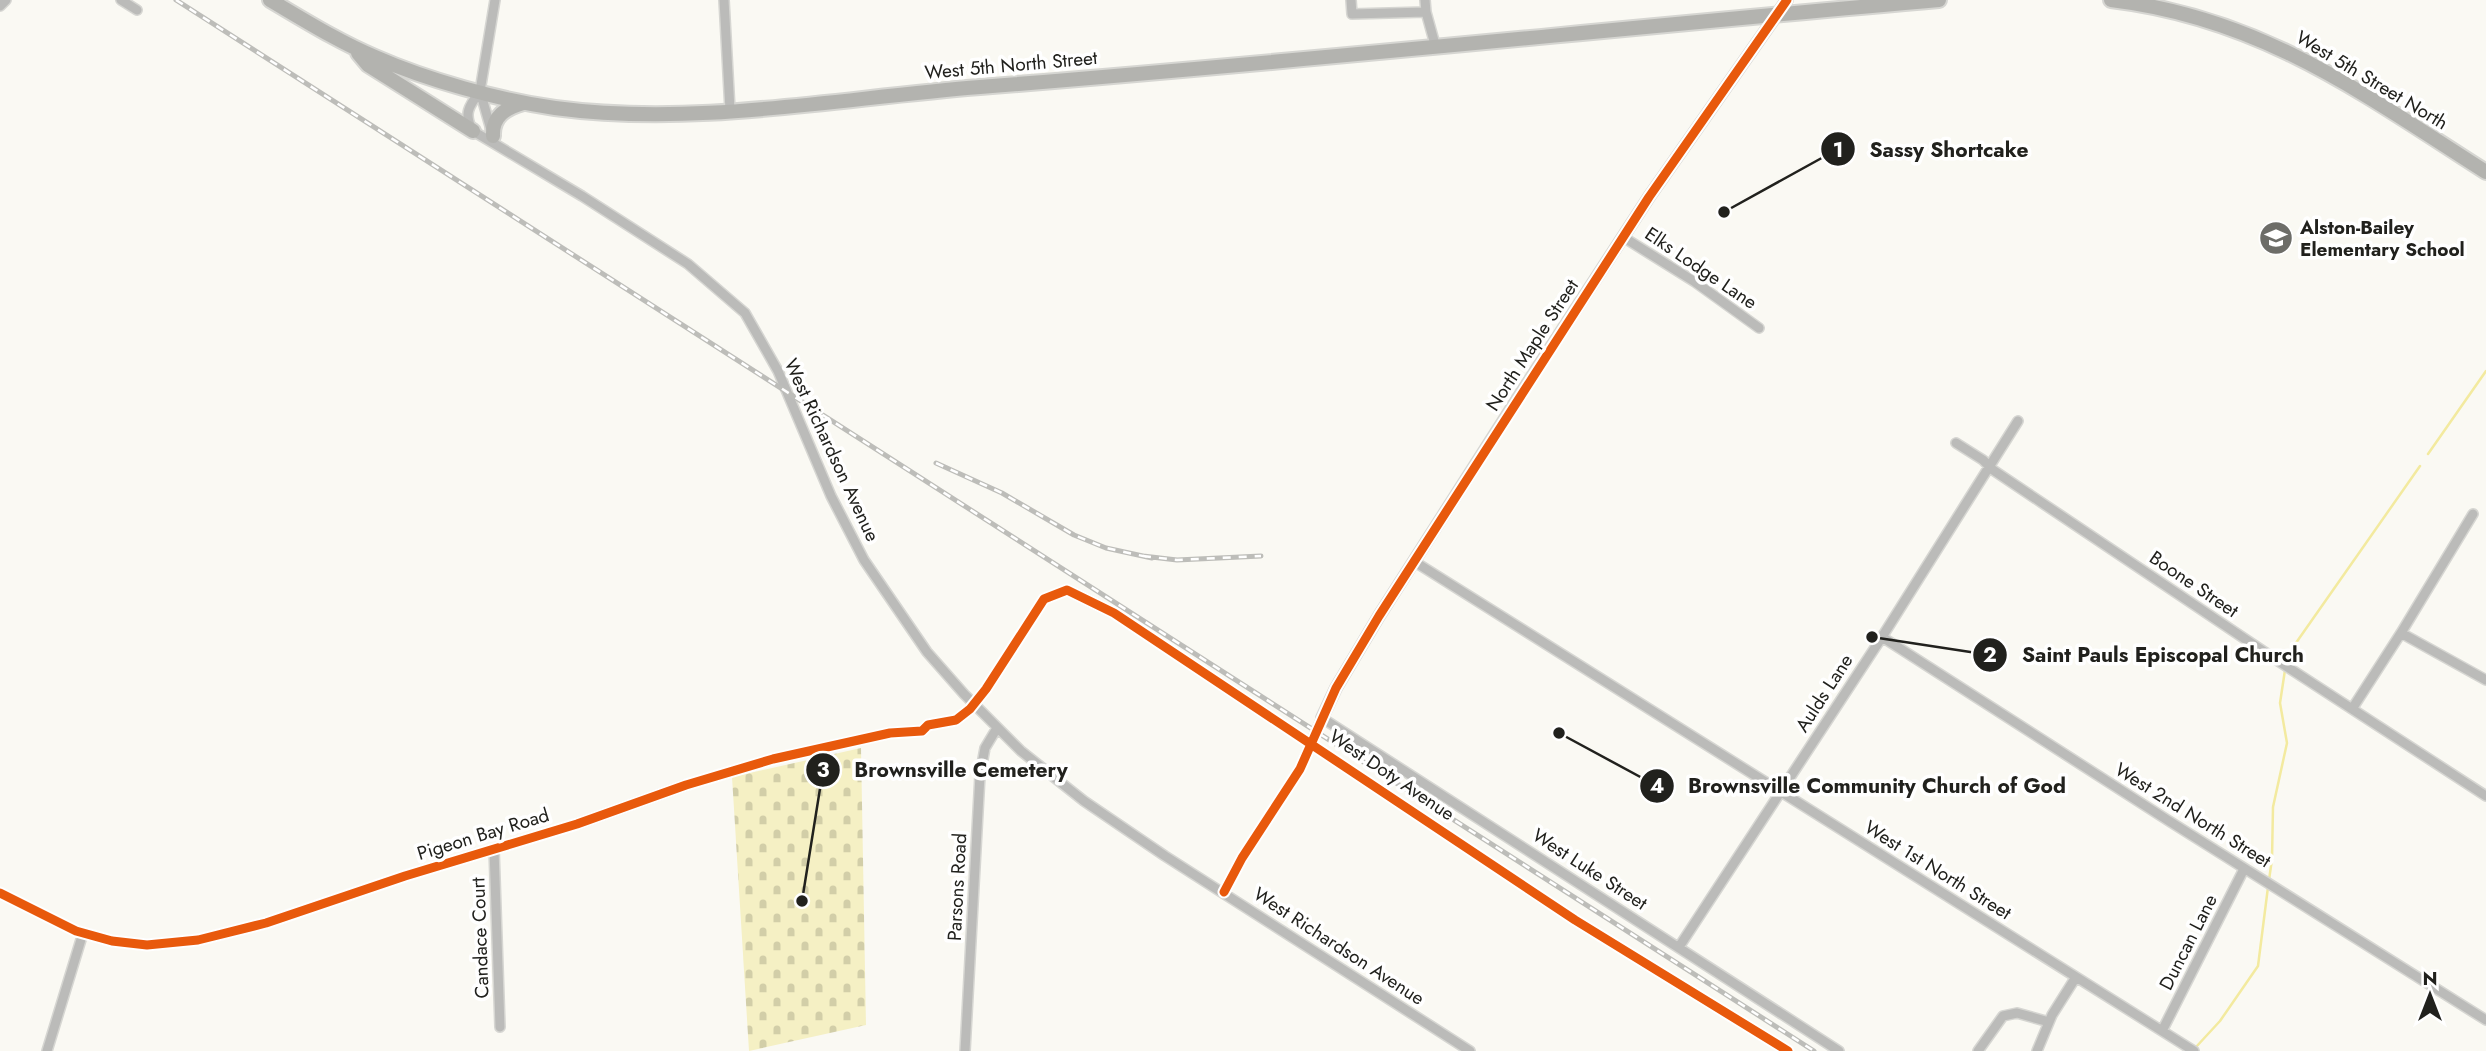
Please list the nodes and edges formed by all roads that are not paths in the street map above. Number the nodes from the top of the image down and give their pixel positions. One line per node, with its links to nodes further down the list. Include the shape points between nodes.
1 (6, 0): 11 (street)
2 (121, 0): 12 (street)
3 (270, 0): 15 (main road, West 5th North Street)
4 (495, 0): 17 (street)
5 (724, 0): 19 (street)
6 (1351, 0): 13 (street, via 1352,14)
7 (1425, 0): 13 (street)
8 (1787, 0): 14 (street, North Maple Street)
9 (1939, 0): 14 (main road)
10 (2111, 0): 23 (main road, West 5th Street North, via 2200,18 2293,53)
11 (0, 6)
12 (137, 10)
13 (1426, 12): 16 (street)
14 (1776, 14): 16 (main road, West 5th North Street); 24 (street, North Maple Street)
15 (357, 48): 17 (main road, West 5th North Street); 20 (main road, via 368,65)
16 (1436, 48): 19 (main road, West 5th North Street)
17 (480, 92): 18 (main road, West 5th North Street); 20 (street, via 467,112); 21 (street)
18 (523, 103): 19 (main road, West 5th North Street, via 629,113); 21 (main road, via 498,116)
19 (730, 110)
20 (473, 131): 22 (street, West Richardson Avenue)
21 (493, 136): 22 (street, West Richardson Avenue)
22 (516, 156): 34 (street, West Richardson Avenue, via 688,264 745,313 778,371 831,496 864,560 927,652)
23 (2486, 172)
24 (1623, 237): 25 (street, Elks Lodge Lane); 30 (street, North Maple Street)
25 (1759, 328)
26 (2018, 421): 28 (street, Aulds Lane)
27 (1956, 443): 28 (street, Boone Street)
28 (1989, 465): 32 (street, Aulds Lane); 35 (street, Boone Street)
29 (2473, 514): 31 (street)
30 (1415, 562): 36 (street, North Maple Street); 39 (street, West 1st North Street)
31 (2401, 634): 33 (street); 35 (street)
32 (1882, 637): 39 (street, Aulds Lane); 42 (street, West 2nd North Street)
33 (2486, 680)
34 (974, 704): 37 (street, West Richardson Avenue); 38 (street, West Doty Avenue, via 1044,599 1067,590 1114,613); 41 (street, Pigeon Bay Road, via 956,720 928,725 922,731 890,733 773,759)
35 (2352, 709): 40 (street, Boone Street)
36 (1322, 718): 38 (street); 46 (street, West Luke Street)
37 (997, 728): 43 (street, West Richardson Avenue, via 1084,801); 53 (street, Parsons Road, via 985,748 980,775)
38 (1312, 743): 43 (street); 55 (street, West Doty Avenue, via 1575,920)
39 (1780, 792): 46 (street, Aulds Lane); 47 (street, West 1st North Street)
40 (2486, 796)
41 (494, 849): 45 (street, Pigeon Bay Road, via 266,923 198,940 147,945); 50 (street, Candace Court)
42 (2244, 869): 48 (street, West 2nd North Street); 51 (street, Duncan Lane)
43 (1224, 892): 54 (street, West Richardson Avenue)
44 (0, 894): 45 (street, Pigeon Bay Road)
45 (83, 933): 52 (street)
46 (1679, 947): 56 (street, West Luke Street)
47 (2076, 977): 49 (street); 51 (street, West 1st North Street)
48 (2486, 1020)
49 (2049, 1023): 57 (street, via 2017,1013 2003,1017); 58 (street)
50 (500, 1027)
51 (2162, 1031): 59 (street, West 1st North Street)
52 (47, 1051)
53 (965, 1051)
54 (1470, 1051)
55 (1787, 1051)
56 (1839, 1051)
57 (1978, 1051)
58 (2037, 1051)
59 (2194, 1051)

